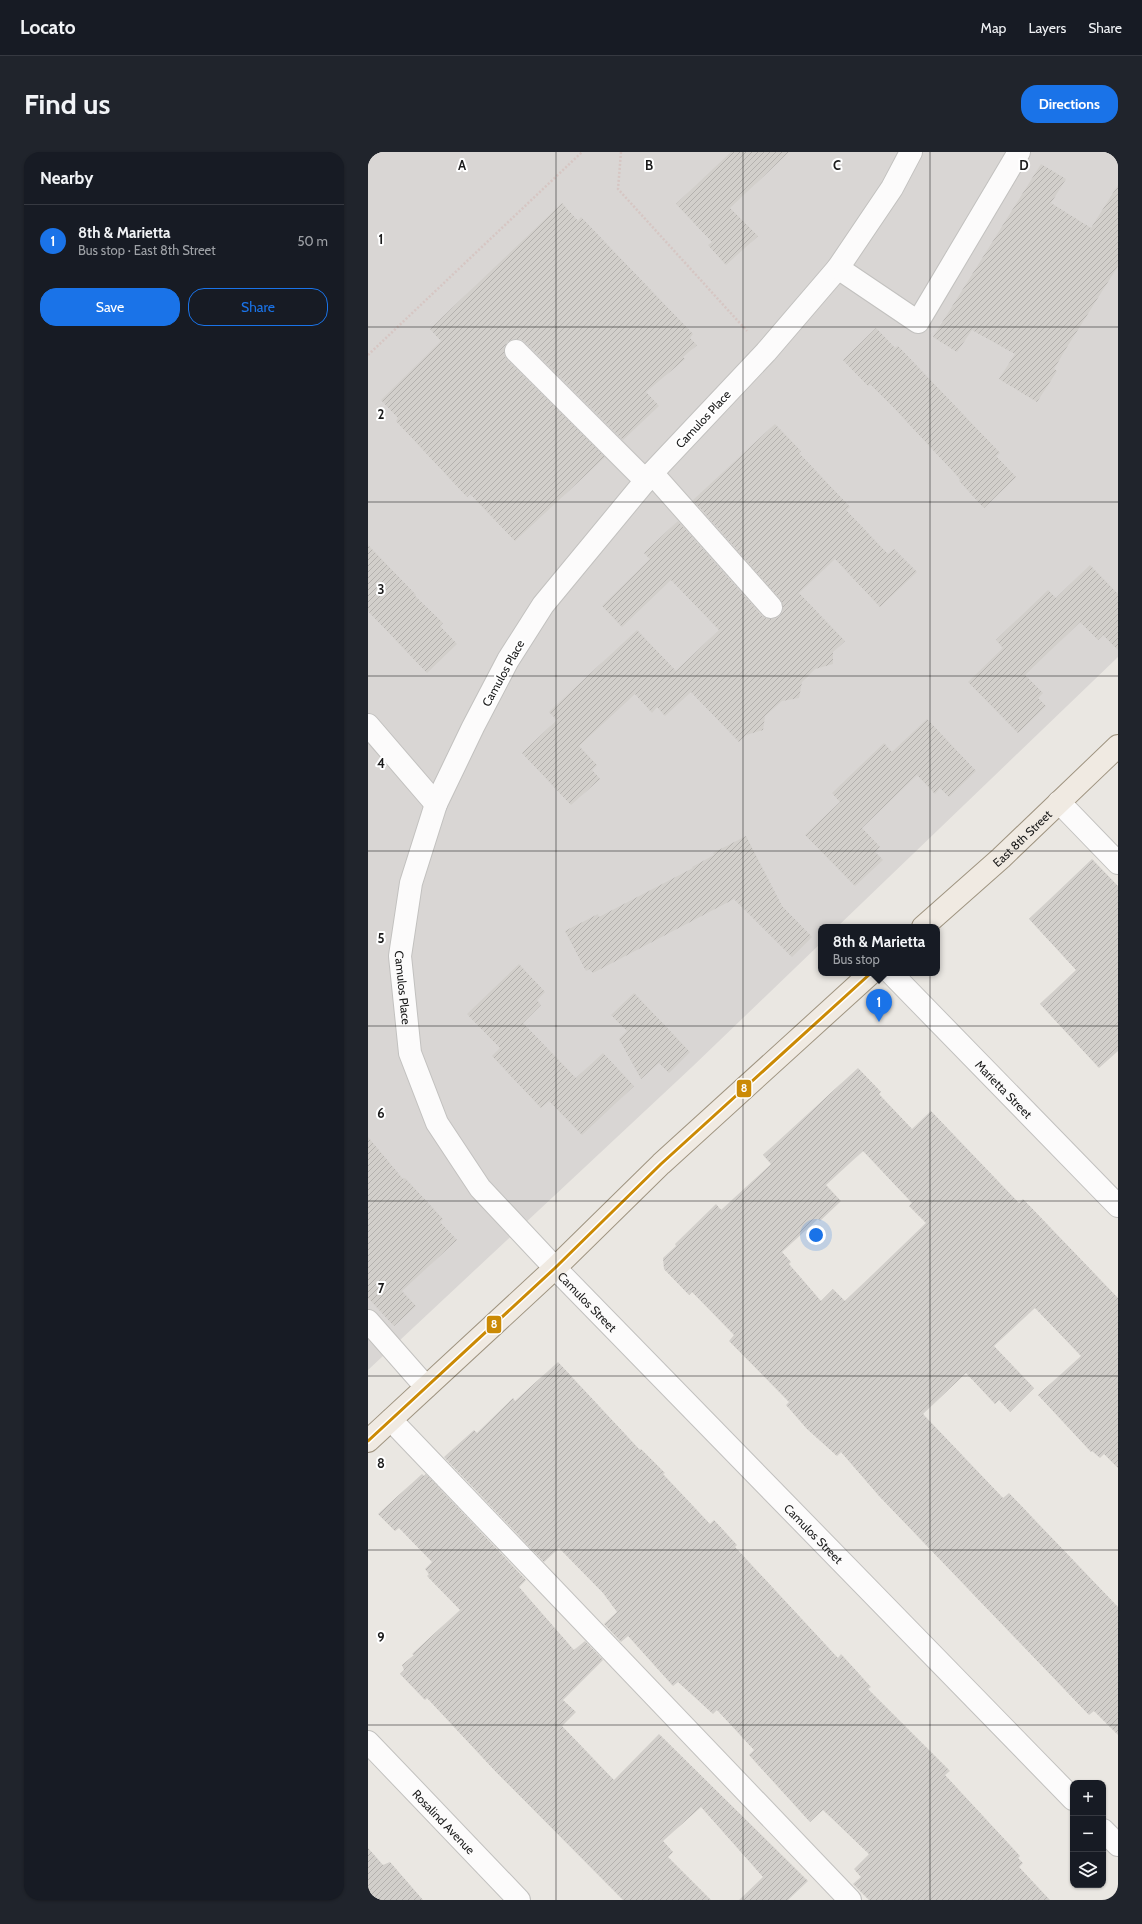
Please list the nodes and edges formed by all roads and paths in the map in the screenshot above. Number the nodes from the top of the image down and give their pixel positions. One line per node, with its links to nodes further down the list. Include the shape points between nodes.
1 (582, 152): 8 (path)
2 (621, 152): 7 (path, via 618,189)
3 (911, 152): 5 (street, Camulos Place, via 892,188)
4 (1019, 152): 5 (street, via 918,322)
5 (838, 268): 7 (street, Camulos Place)
6 (516, 352): 9 (street)
7 (766, 352): 9 (street, Camulos Place)
8 (368, 355)
9 (649, 477): 10 (street); 14 (street, Camulos Place, via 543,605 508,660)
10 (771, 607)
11 (368, 725): 14 (street)
12 (1118, 746): 13 (main road, East 8th Street)
13 (1059, 802): 15 (street); 16 (main road, East 8th Street)
14 (436, 804): 20 (street, Camulos Place, via 411,883 400,956 410,1053 437,1123 480,1188)
15 (1118, 863)
16 (926, 924)
17 (868, 976): 20 (main road, via 661,1164)
18 (894, 976): 19 (street, Marietta Street)
19 (1118, 1206)
20 (556, 1268): 22 (main road); 26 (street, Camulos Street)
21 (368, 1321): 22 (street)
22 (426, 1387): 23 (main road)
23 (391, 1420): 24 (main road); 30 (street)
24 (368, 1441)
25 (368, 1742): 29 (street, Rosalind Avenue)
26 (1070, 1796)
27 (1106, 1833): 28 (street)
28 (1118, 1845)
29 (519, 1900)
30 (850, 1900)

